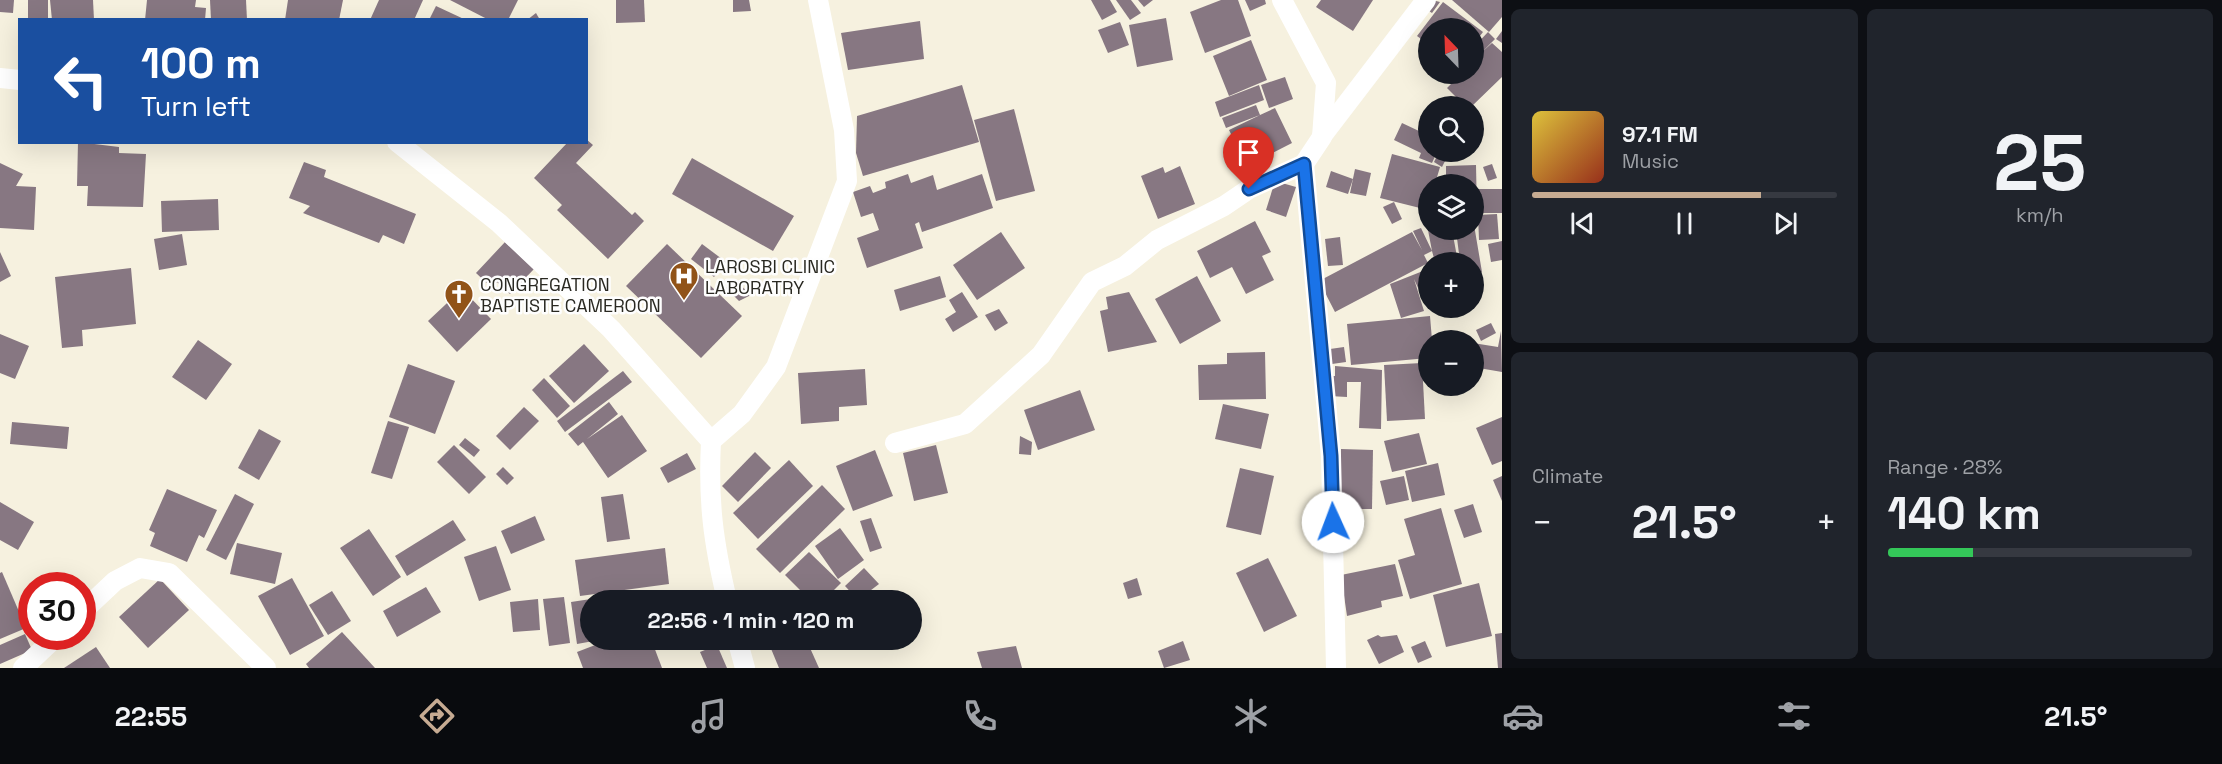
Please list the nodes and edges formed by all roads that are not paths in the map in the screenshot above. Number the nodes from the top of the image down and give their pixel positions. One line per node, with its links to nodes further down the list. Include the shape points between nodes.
1 (818, 0): 9 (street, via 844,130 846,181 776,367 742,414)
2 (1282, 0): 6 (street, via 1326,83)
3 (1426, 0): 6 (street)
4 (0, 78): 5 (street)
5 (18, 80)
6 (1322, 137): 8 (street)
7 (400, 144): 9 (street, via 499,223 603,321)
8 (1304, 164): 10 (street, via 1249,189 1157,240 1125,266 1092,282 1041,355 965,424); 18 (street, via 1331,456)
9 (711, 441): 11 (street, via 713,538)
10 (895, 443)
11 (725, 590)
12 (96, 599): 16 (street, via 115,581 140,568 169,573)
13 (42, 650): 15 (street)
14 (740, 650): 17 (street)
15 (23, 668)
16 (266, 668)
17 (746, 668)
18 (1335, 668)

